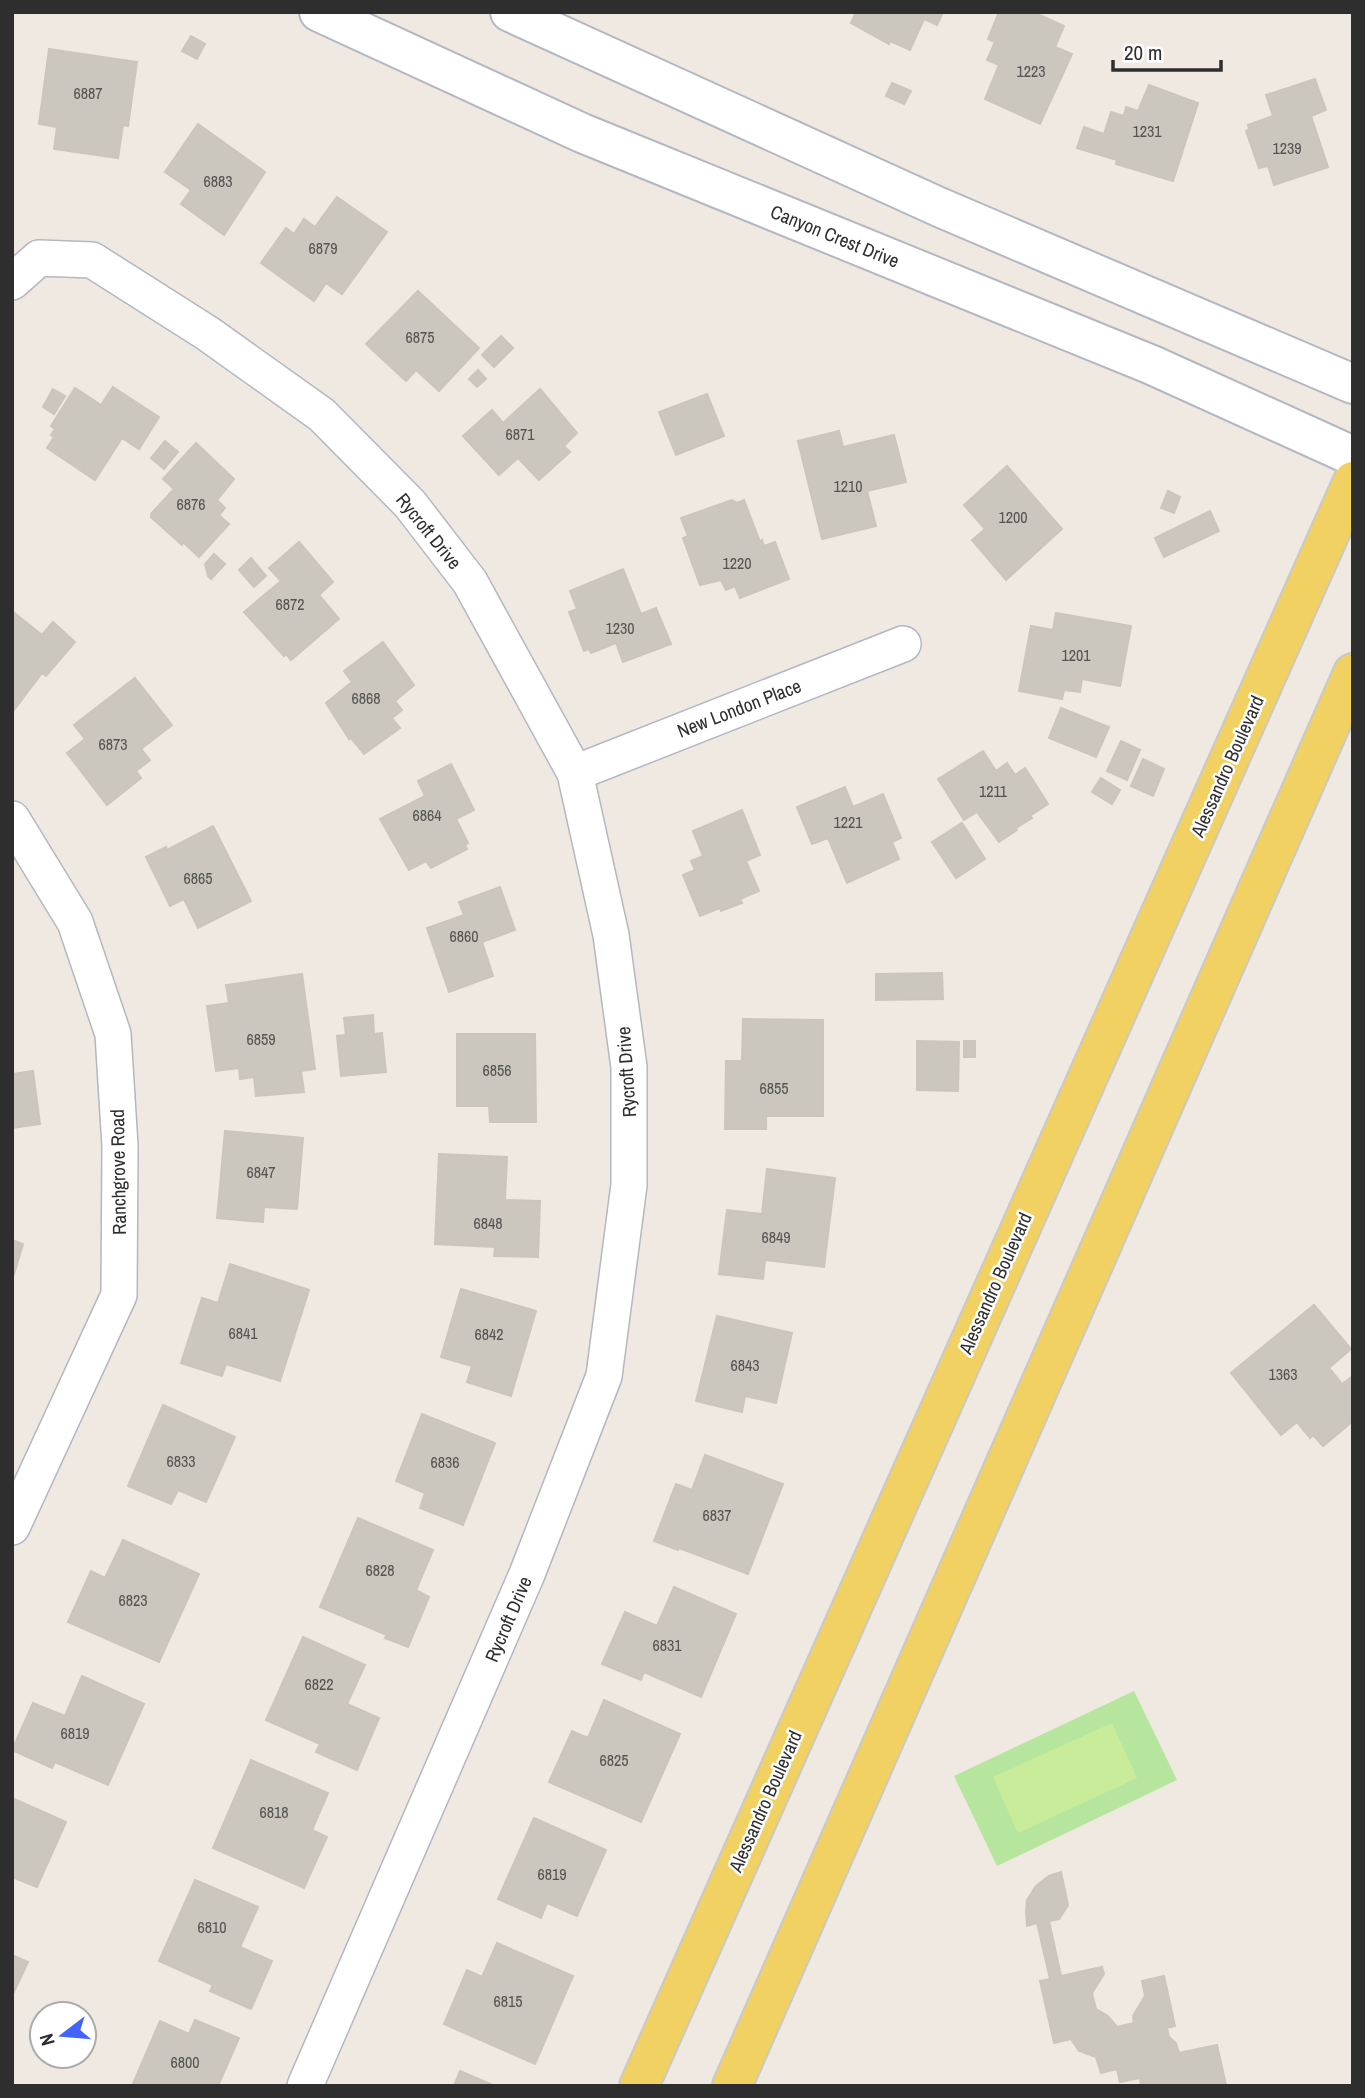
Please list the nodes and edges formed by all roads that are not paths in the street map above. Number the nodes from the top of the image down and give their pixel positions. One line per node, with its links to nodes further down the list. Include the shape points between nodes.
1 (319, 12): 5 (main road, Canyon Crest Drive, via 582,133 1152,365)
2 (510, 12): 4 (main road, via 939,207)
3 (12, 282): 9 (street, Rycroft Drive, via 39,258 92,260 207,333 322,415 410,504 470,582)
4 (1353, 384)
5 (1353, 456)
6 (1353, 481): 13 (main road, Alessandro Boulevard)
7 (903, 644): 9 (street, New London Place)
8 (1353, 673): 14 (main road)
9 (575, 773): 12 (street, Rycroft Drive, via 611,935 629,1066 629,1185 604,1376 527,1574)
10 (12, 819): 11 (street, Ranchgrove Road, via 75,922 113,1034 120,1146 119,1295)
11 (12, 1527)
12 (305, 2086)
13 (639, 2086)
14 (732, 2086)

